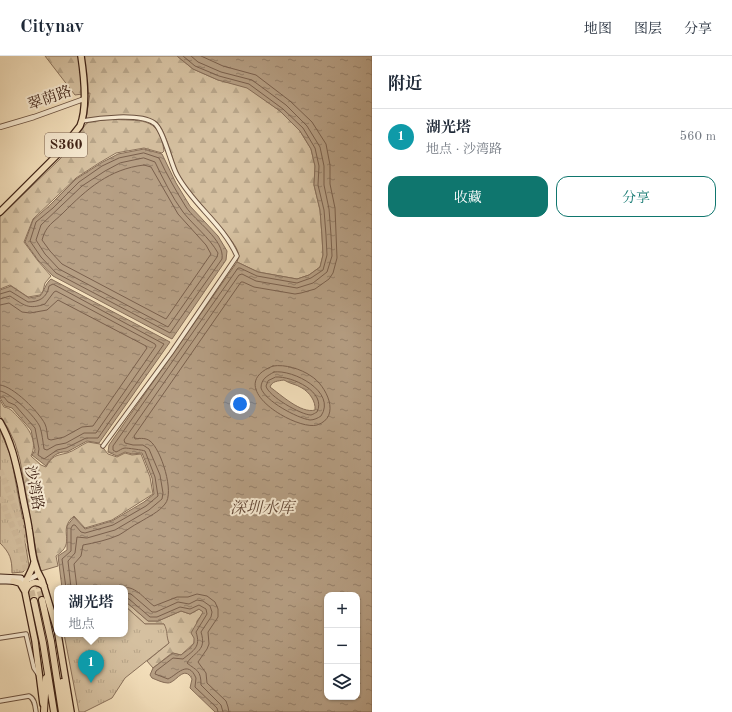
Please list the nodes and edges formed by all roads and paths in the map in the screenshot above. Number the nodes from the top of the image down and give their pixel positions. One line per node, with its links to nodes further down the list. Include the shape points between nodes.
1 (81, 56): 2 (main road, S360)
2 (84, 99): 3 (main road, S360); 4 (street, 翠荫路)
3 (82, 121): 5 (main road, S360, via 58,154); 7 (street, via 109,117 144,119 155,123 182,185 223,233 237,256)
4 (0, 127)
5 (0, 212)
6 (0, 422): 8 (main road, 沙湾路, via 16,460)
7 (103, 446)
8 (34, 562): 9 (main road, 沙湾路); 11 (main road, 沙湾路)
9 (38, 574): 11 (main road); 14 (main road, 沙湾路)
10 (0, 577): 11 (main road)
11 (27, 578): 13 (main road); 15 (main road, 沙湾路)
12 (0, 581): 13 (main road)
13 (14, 581): 15 (main road, via 20,583)
14 (44, 586): 15 (main road, via 33,582); 18 (main road, 沙湾路)
15 (24, 592): 23 (main road, 沙湾路, via 35,641)
16 (42, 600): 21 (highway)
17 (34, 601): 22 (highway)
18 (54, 620)
19 (58, 637): 29 (main road)
20 (0, 638): 23 (street, via 26,634 34,668)
21 (55, 663): 28 (highway); 29 (highway)
22 (47, 667): 26 (highway); 27 (highway)
23 (39, 676): 26 (main road, 沙湾路)
24 (0, 701): 25 (street, via 28,696 34,701)
25 (36, 712)
26 (44, 712)
27 (54, 712)
28 (62, 712)
29 (69, 712)

